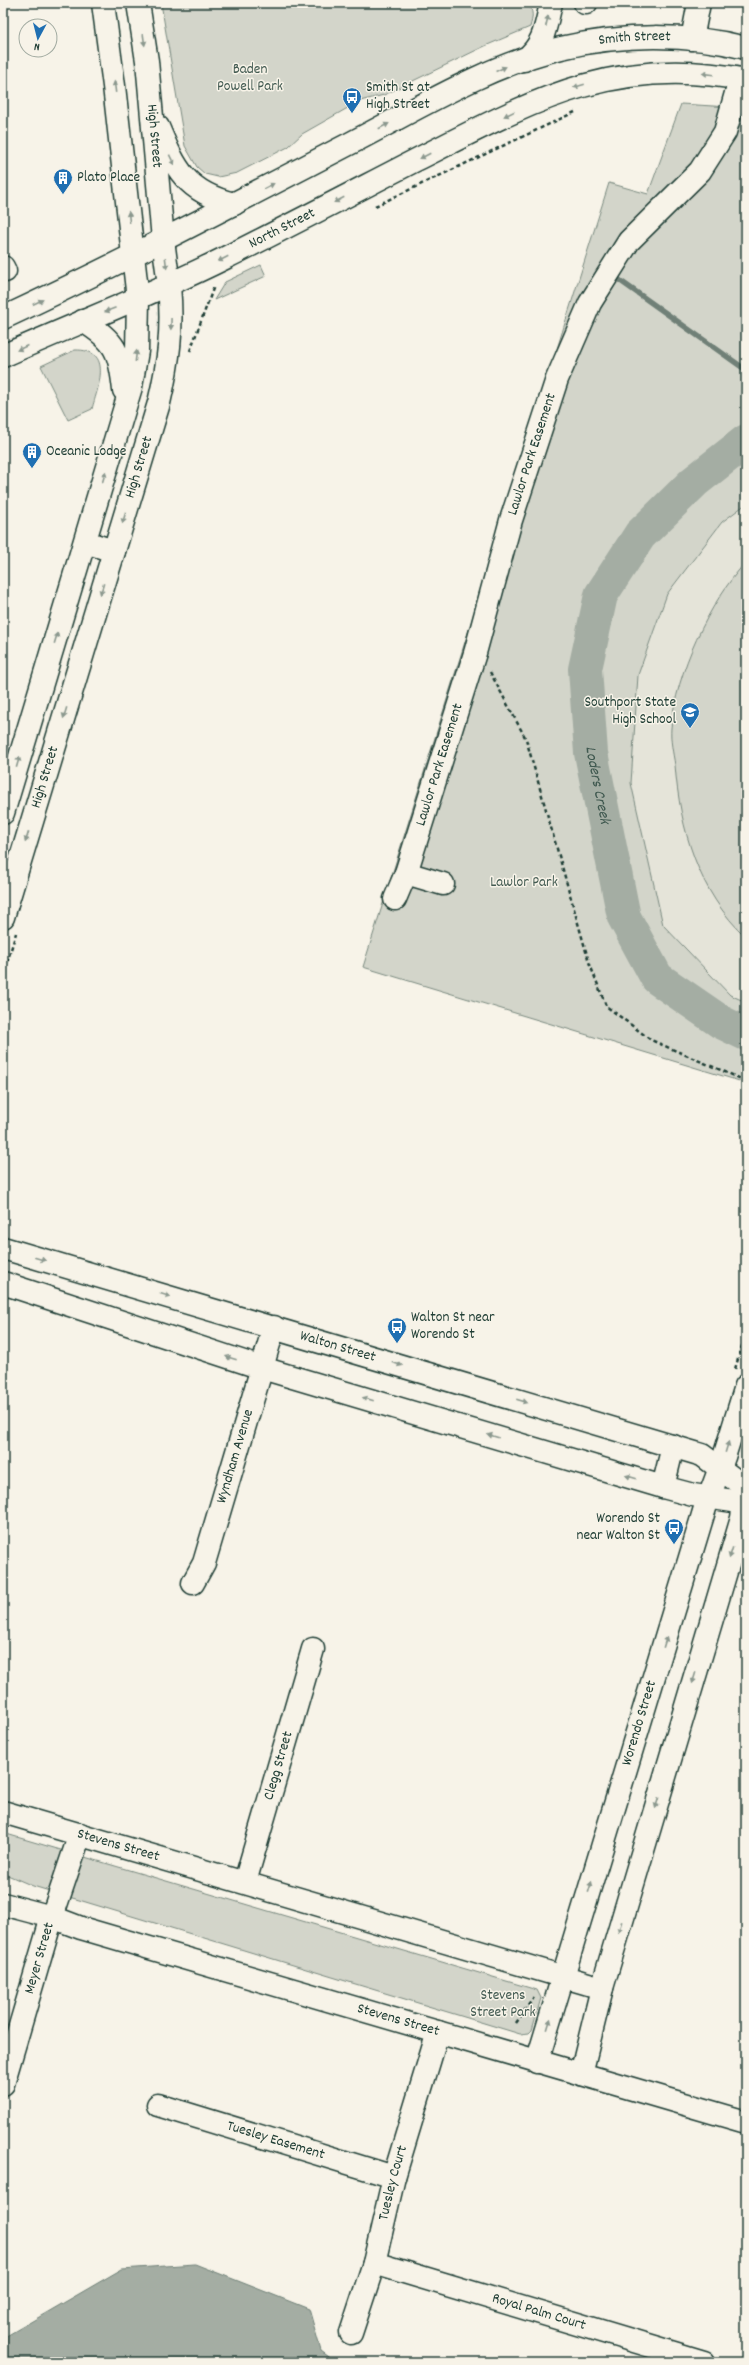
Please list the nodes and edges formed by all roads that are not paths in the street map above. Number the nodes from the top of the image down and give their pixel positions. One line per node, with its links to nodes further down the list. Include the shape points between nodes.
1 (103, 3): 12 (main road, High Street, one-way to 1)
2 (138, 3): 9 (main road, High Street, one-way to 9, via 147,61)
3 (551, 3): 7 (main road, one-way to 3, via 541,41)
4 (699, 3): 5 (main road)
5 (692, 39): 6 (main road, Smith Street); 7 (main road, Smith Street, via 652,37 616,40 560,48)
6 (746, 48)
7 (524, 60): 10 (main road, one-way to 7, via 439,98)
8 (743, 80): 13 (main road, North Street, one-way to 13, via 705,73 643,73 614,77 558,92 460,138); 22 (main road, Lawlor Park Easement, via 725,132 700,171 629,240 590,303 557,379 513,513 476,650)
9 (151, 111): 10 (main road, one-way to 10, via 173,164 182,177 203,193); 11 (main road, High Street)
10 (234, 204): 11 (main road)
11 (163, 240): 12 (main road); 13 (main road, High Street, one-way to 13)
12 (133, 255): 14 (main road, High Street); 15 (main road, one-way to 12)
13 (169, 285): 14 (main road, North Street); 20 (main road, High Street, one-way to 20, via 172,326 165,378)
14 (138, 299): 16 (main road, North Street, one-way to 16); 18 (main road, High Street, one-way to 14, via 137,351)
15 (3, 318)
16 (83, 321): 17 (main road, North Street, one-way to 17); 18 (main road, via 104,335 117,351 121,364)
17 (3, 356)
18 (125, 407): 19 (main road, High Street, one-way to 18)
19 (85, 542): 20 (main road); 21 (main road, High Street, one-way to 19)
20 (114, 551): 25 (main road, High Street, one-way to 25)
21 (3, 813)
22 (406, 872): 23 (main road); 24 (main road, Lawlor Park Easement)
23 (443, 884)
24 (395, 899)
25 (10, 923)
26 (3, 1248): 28 (main road, Walton Street, one-way to 28)
27 (3, 1283): 29 (main road, one-way to 27)
28 (274, 1327): 29 (main road, Wyndham Avenue); 31 (main road, Walton Street, one-way to 31)
29 (262, 1368): 33 (main road, one-way to 29); 36 (main road, Wyndham Avenue, via 204,1563)
30 (740, 1378): 32 (main road, Worendo Street, one-way to 30)
31 (673, 1446): 32 (main road, Walton Street, via 702,1454); 33 (main road)
32 (720, 1469): 34 (main road, Walton Street); 35 (main road, Worendo Street)
33 (663, 1486): 35 (main road)
34 (746, 1494): 35 (main road); 45 (main road, one-way to 45)
35 (710, 1497): 44 (main road, Worendo Street, one-way to 35)
36 (193, 1583)
37 (313, 1649): 40 (main road, Clegg Street)
38 (3, 1812): 39 (main road, Stevens Street)
39 (80, 1834): 40 (main road, Stevens Street); 43 (main road, Meyer Street)
40 (245, 1882): 44 (main road, Stevens Street)
41 (3, 1891): 43 (main road, Stevens Street)
42 (3, 1904): 43 (main road, Stevens Street)
43 (52, 1917): 46 (main road, Stevens Street, via 81,1928); 49 (main road, Meyer Street)
44 (563, 1977): 45 (main road, Stevens Street); 47 (main road, Worendo Street, one-way to 44)
45 (602, 1988): 48 (main road)
46 (438, 2032): 47 (main road, Stevens Street); 52 (main road, Tuesley Court)
47 (537, 2062): 48 (main road, Stevens Street)
48 (581, 2074): 51 (main road, Stevens Street)
49 (3, 2084)
50 (158, 2105): 52 (main road, Tuesley Easement)
51 (746, 2122)
52 (394, 2177): 53 (main road, Tuesley Court)
53 (374, 2263): 54 (main road, Tuesley Court); 55 (main road, Royal Palm Court)
54 (351, 2333)
55 (704, 2362)

